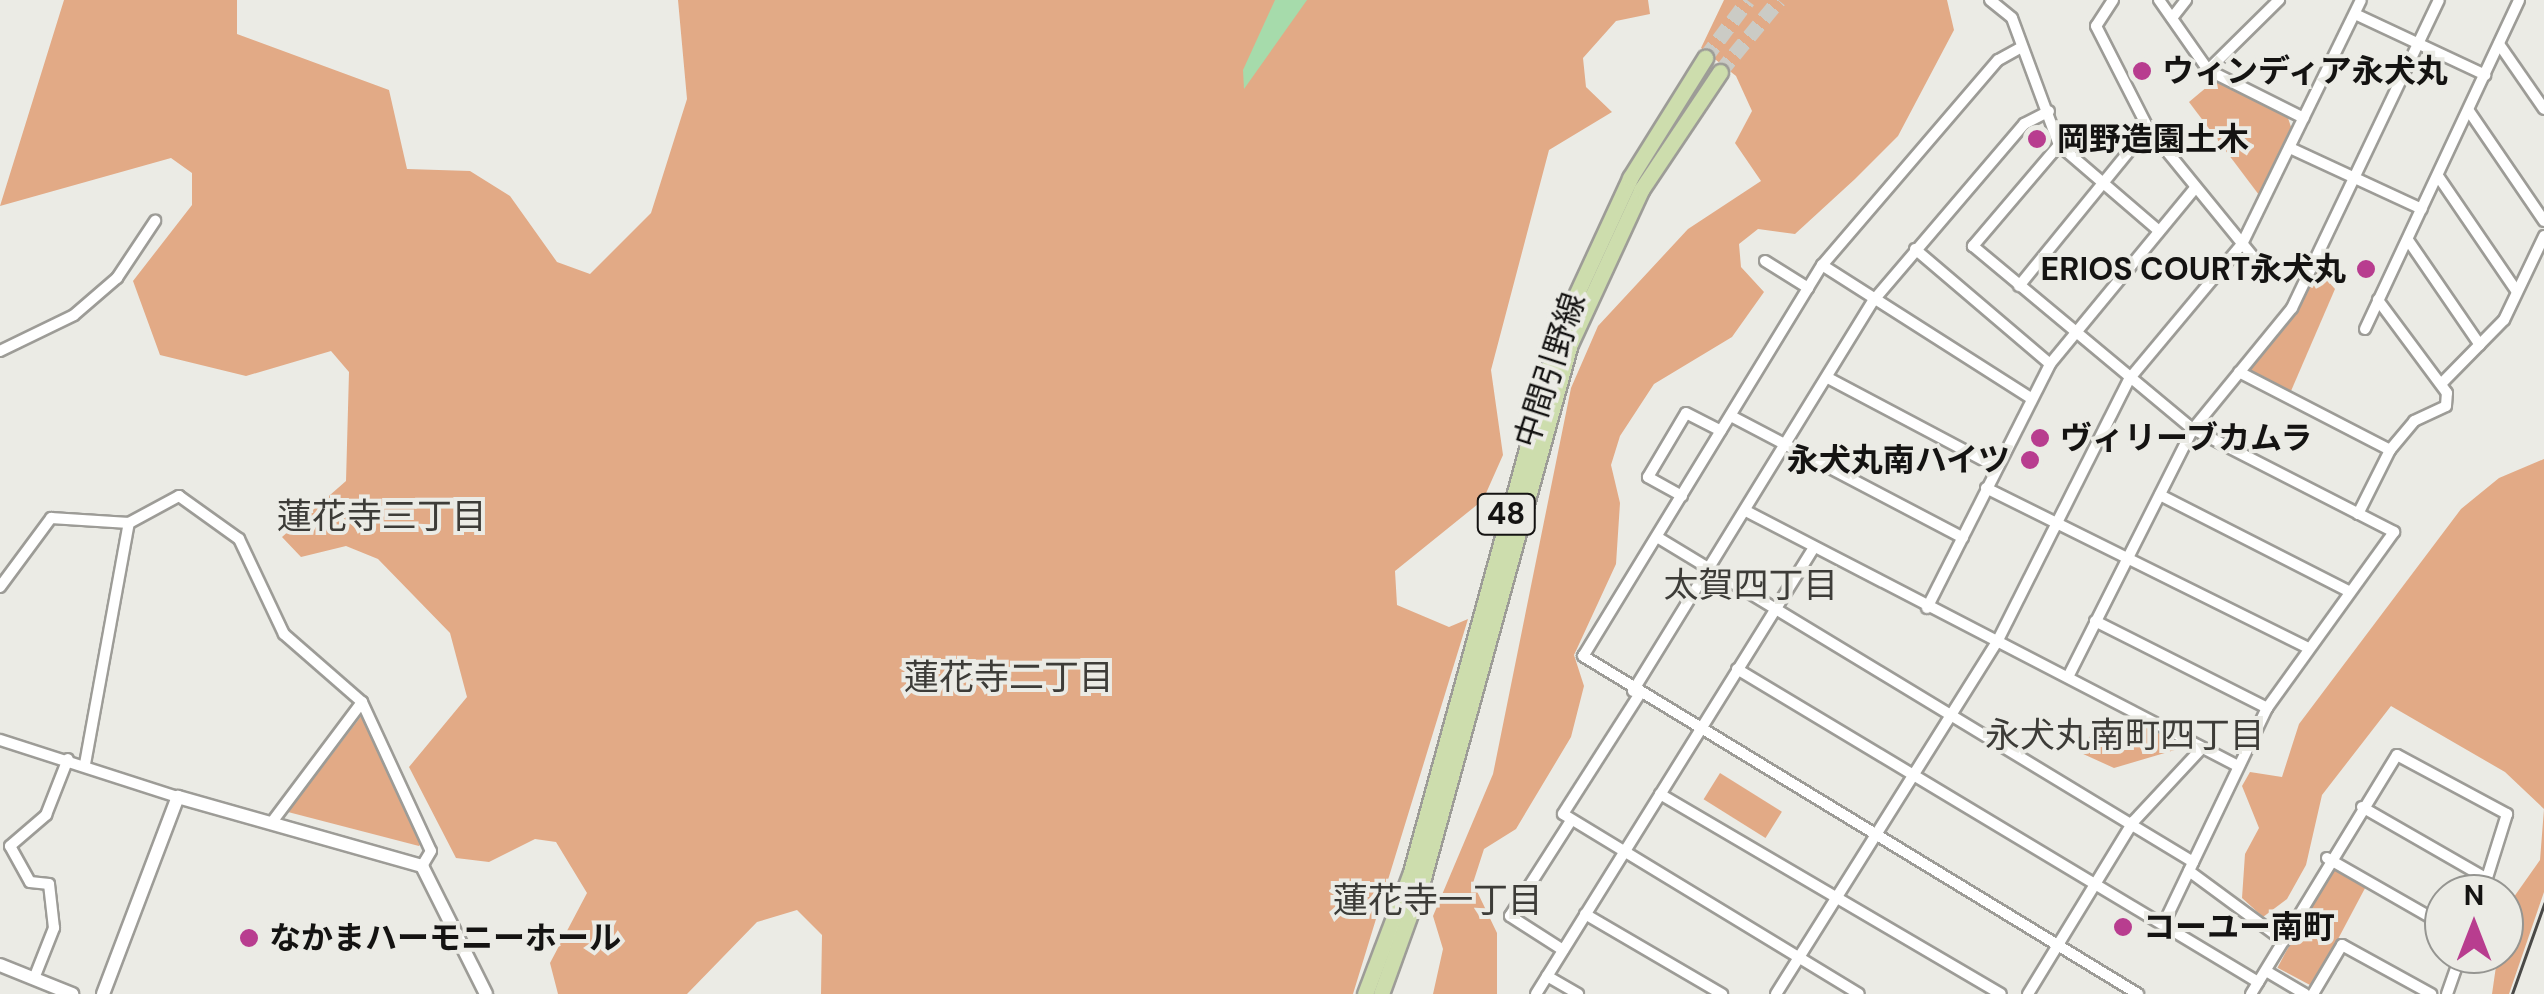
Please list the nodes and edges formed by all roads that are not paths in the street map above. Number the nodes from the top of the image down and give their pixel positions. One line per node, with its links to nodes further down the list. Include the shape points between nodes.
1 (1990, 0): 13 (street, via 2012,18)
2 (2113, 0): 22 (street, via 2096,26)
3 (2159, 0): 10 (street)
4 (2186, 0): 10 (street)
5 (2278, 0): 15 (street)
6 (2361, 0): 9 (street)
7 (2439, 0): 11 (street)
8 (2520, 0): 12 (street)
9 (2355, 14): 11 (street); 21 (street)
10 (2172, 18): 15 (street)
11 (2418, 44): 17 (street); 26 (street)
12 (2498, 44): 17 (street); 18 (street)
13 (2020, 48): 19 (street); 38 (street, via 1998,60)
14 (1705, 58): 124 (main road, 中間引野線 / 48, via 1630,178 1559,332 1411,872)
15 (2208, 70): 21 (street)
16 (1720, 72): 125 (main road, 中間引野線 / 48, via 1641,190 1570,344 1423,878)
17 (2485, 75): 20 (street)
18 (2542, 101)
19 (2049, 111): 23 (street); 36 (street, via 2024,124)
20 (2469, 111): 25 (street); 31 (street)
21 (2304, 118): 24 (street)
22 (2148, 128): 27 (street); 28 (street)
23 (2059, 145): 27 (street); 40 (street, via 1973,246)
24 (2290, 148): 26 (street); 35 (street)
25 (2438, 176): 29 (street); 42 (street)
26 (2354, 179): 29 (street); 50 (street, via 2292,308)
27 (2102, 185): 32 (street); 40 (street)
28 (2195, 188): 32 (street); 35 (street)
29 (2422, 209): 34 (street)
30 (155, 221): 48 (street, via 117,278 74,315)
31 (2544, 221)
32 (2159, 231): 46 (street)
33 (2544, 236): 42 (street)
34 (2408, 240): 43 (street); 47 (street)
35 (2242, 244): 39 (street); 52 (street)
36 (1915, 249): 44 (street); 49 (street)
37 (1765, 262): 41 (street)
38 (1822, 265): 41 (street); 44 (street)
39 (2267, 274)
40 (2020, 286): 46 (street)
41 (1808, 288): 55 (street)
42 (2517, 292): 47 (street)
43 (2378, 300): 45 (street); 53 (street)
44 (1873, 302): 51 (street); 54 (street)
45 (2364, 329)
46 (2075, 332): 49 (street); 52 (street)
47 (2480, 345): 53 (street)
48 (0, 351)
49 (2050, 364): 54 (street)
50 (2239, 372): 56 (street); 59 (street)
51 (1828, 378): 58 (street); 60 (street)
52 (2130, 378): 56 (street); 66 (street)
53 (2441, 384): 59 (street, via 2446,406 2414,421)
54 (2029, 397): 60 (street)
55 (1730, 416): 57 (street); 58 (street)
56 (2194, 429): 62 (street); 65 (street)
57 (1720, 432): 63 (street); 63 (street, via 1686,413 1648,476)
58 (1786, 445): 64 (street); 69 (street)
59 (2390, 450): 65 (street)
60 (1996, 467): 61 (street)
61 (1986, 488): 66 (street); 69 (street)
62 (2160, 495): 71 (street); 74 (street)
63 (1682, 496): 68 (street)
64 (1746, 511): 70 (street); 72 (street)
65 (2358, 514): 74 (street, via 2394,532)
66 (2056, 520): 71 (street); 78 (street)
67 (129, 523): 73 (street, via 51,518); 83 (street, via 179,496 226,528 284,634); 90 (street)
68 (1657, 536): 72 (street); 82 (street, via 1583,656)
69 (1963, 538): 76 (street)
70 (1813, 550): 75 (street); 76 (street)
71 (2127, 556): 77 (street); 79 (street)
72 (1710, 568): 75 (street); 82 (street)
73 (0, 587)
74 (2350, 592): 79 (street)
75 (1775, 607): 80 (street); 85 (street)
76 (1927, 608): 78 (street)
77 (2095, 620): 81 (street); 84 (street)
78 (1997, 642): 81 (street); 85 (street)
79 (2306, 647): 84 (street)
80 (1736, 669): 86 (street); 92 (street)
81 (2068, 677): 88 (street)
82 (1636, 693): 86 (street); 97 (street, via 1564,814)
83 (362, 702): 96 (street); 103 (street, via 431,851)
84 (2268, 708): 91 (street)
85 (1950, 713): 92 (street); 98 (street)
86 (1698, 730): 93 (street); 99 (street)
87 (0, 740): 89 (street)
88 (2202, 748): 91 (street); 98 (street)
89 (68, 758): 90 (street); 100 (street, via 46,816)
90 (85, 764): 94 (street)
91 (2238, 766): 104 (street)
92 (1911, 773): 99 (street); 107 (street)
93 (1660, 794): 101 (street); 108 (street)
94 (178, 796): 96 (street); 122 (street)
95 (2362, 807): 102 (street); 105 (street); 106 (street, via 2397,755 2507,814)
96 (272, 822): 103 (street)
97 (1570, 822): 101 (street); 114 (street, via 1510,916)
98 (2133, 822): 104 (street); 107 (street)
99 (1874, 836): 108 (street); 113 (street)
100 (5, 845): 118 (street, via 30,882 49,884 54,928)
101 (1624, 852): 110 (street); 115 (street)
102 (2328, 858): 109 (street); 112 (street)
103 (422, 866): 123 (street)
104 (2191, 867): 111 (street); 112 (street)
105 (2478, 874)
106 (2489, 874)
107 (2096, 883): 111 (street); 113 (street)
108 (1837, 897): 115 (street); 131 (street)
109 (2424, 913)
110 (1585, 914): 114 (street); 128 (street)
111 (2164, 923): 120 (street)
112 (2284, 942): 117 (street)
113 (2059, 947): 132 (street); 133 (street)
114 (1563, 950): 119 (street)
115 (1799, 958): 129 (street); 130 (street)
116 (0, 964): 118 (street)
117 (2266, 971): 120 (street); 135 (street)
118 (36, 976): 121 (street)
119 (1547, 976): 126 (street); 127 (street)
120 (2258, 982): 134 (street)
121 (72, 994)
122 (102, 994)
123 (486, 994)
124 (1366, 994)
125 (1381, 994)
126 (1536, 994)
127 (1578, 994)
128 (1722, 994)
129 (1776, 994)
130 (1859, 994)
131 (2001, 994)
132 (2028, 994)
133 (2138, 994)
134 (2251, 994)
135 (2305, 994)
136 (2314, 994): 137 (street, via 2342,945)
137 (2431, 994)

